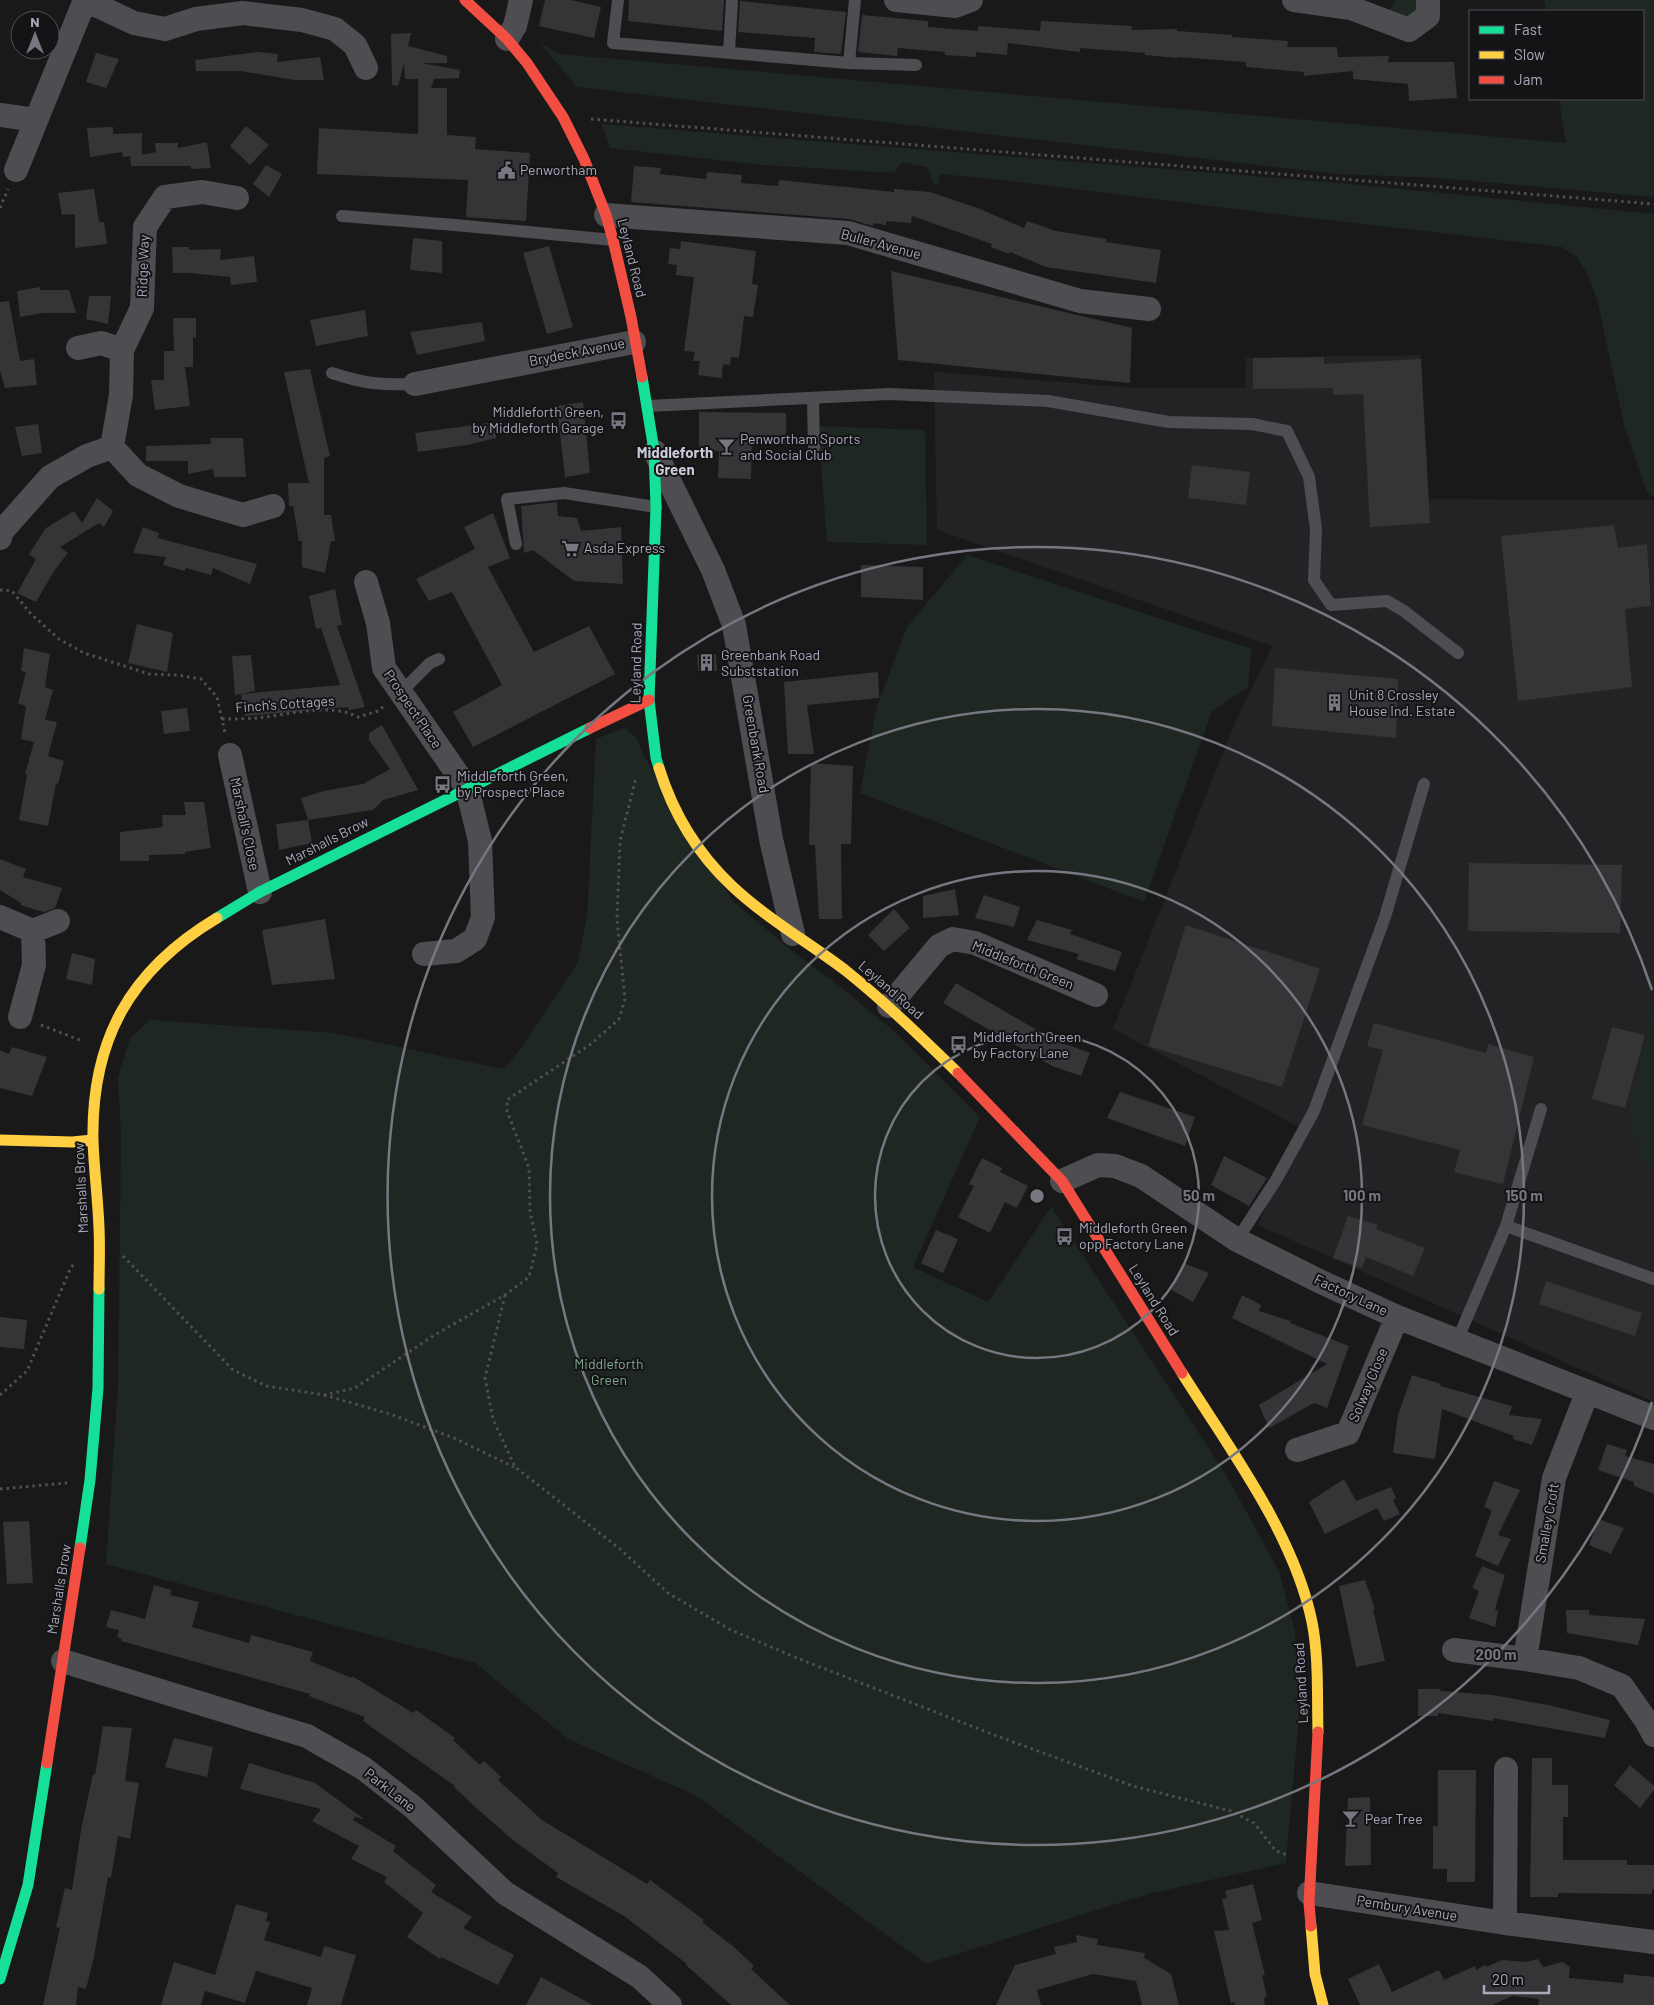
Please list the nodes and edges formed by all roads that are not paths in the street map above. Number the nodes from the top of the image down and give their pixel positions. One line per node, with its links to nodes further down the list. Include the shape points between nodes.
1 (85, 0): 16 (street, via 134,23 165,29 196,19 242,13 302,20 335,29 356,45); 18 (street)
2 (465, 0): 12 (main road, Leyland Road)
3 (521, 0): 12 (street, via 515,26)
4 (618, 0): 13 (lane, via 613,44)
5 (732, 0): 13 (lane)
6 (855, 0): 14 (lane)
7 (896, 0): 8 (street, via 955,6)
8 (971, 0)
9 (1294, 0): 11 (street)
10 (1428, 0): 11 (street, via 1428,16 1409,30)
11 (1357, 4)
12 (507, 39): 22 (main road, Leyland Road, via 563,117 584,159)
13 (729, 52): 14 (lane)
14 (849, 63): 15 (lane)
15 (916, 65)
16 (366, 68)
17 (0, 115): 18 (street)
18 (36, 120): 19 (street)
19 (16, 170)
20 (237, 198): 27 (street, Ridge Way, via 202,192 165,197 145,227 142,308)
21 (342, 216): 23 (lane)
22 (606, 216): 23 (main road, Leyland Road); 24 (street, Buller Avenue, via 848,233 1080,302)
23 (613, 240): 25 (main road, Leyland Road)
24 (1149, 309)
25 (634, 342): 29 (street, Brydeck Avenue); 31 (main road, Leyland Road)
26 (78, 348): 27 (street, via 101,343)
27 (122, 350): 32 (street, Ridge Way, via 121,395)
28 (332, 373): 29 (lane, via 375,385)
29 (415, 384)
30 (814, 398): 31 (lane); 33 (lane); 40 (lane, via 889,394 1048,401 1169,422 1252,424 1287,431 1309,477 1316,529 1314,580 1331,605 1387,601)
31 (648, 406): 34 (main road, Leyland Road)
32 (112, 448): 35 (street, via 138,475 178,496 242,515); 37 (street, via 87,456 50,478 2,531)
33 (814, 448)
34 (654, 450): 36 (main road, Leyland Road); 51 (street, Greenbank Road, via 713,570 734,624 771,839)
35 (273, 506)
36 (656, 507): 38 (lane, via 564,493 507,499); 43 (main road, Leyland Road)
37 (0, 538)
38 (516, 544)
39 (366, 582): 42 (street, Prospect Place, via 378,624 384,668)
40 (1458, 654)
41 (439, 659): 42 (lane, via 430,663)
42 (401, 692): 46 (street, Prospect Place)
43 (649, 700): 46 (main road, Marshalls Brow); 51 (main road, Leyland Road, via 656,758 664,784 693,842 732,886)
44 (230, 755): 47 (street, Marshall's Close)
45 (1424, 784): 61 (lane, via 1385,917 1314,1111 1276,1180)
46 (467, 788): 47 (main road, Marshalls Brow); 52 (street, via 480,841 483,917 474,939 456,951)
47 (260, 892): 58 (main road, Marshalls Brow, via 202,927 171,950 142,979 118,1016 104,1049 96,1088)
48 (0, 917): 50 (street)
49 (58, 921): 50 (street)
50 (34, 931): 55 (street, via 34,965)
51 (793, 934): 54 (main road, Leyland Road, via 843,968)
52 (424, 954)
53 (1096, 995): 54 (street, Middleforth Green, via 974,942 953,939 939,946)
54 (889, 1006): 59 (main road, Leyland Road, via 982,1096)
55 (20, 1017)
56 (1540, 1110): 60 (lane)
57 (0, 1140): 58 (main road)
58 (93, 1140): 70 (main road, Marshalls Brow, via 99,1230 98,1388 90,1480)
59 (1062, 1181): 61 (street, Factory Lane, via 1098,1165 1115,1166 1141,1176); 73 (main road, Leyland Road, via 1255,1489 1295,1564 1312,1622 1316,1658 1318,1747)
60 (1506, 1226): 62 (lane); 64 (lane)
61 (1237, 1240): 63 (street, Factory Lane)
62 (1654, 1279)
63 (1397, 1316): 64 (street, Factory Lane); 67 (street, Solway Close, via 1348,1432)
64 (1457, 1341): 65 (street, Factory Lane)
65 (1587, 1393): 66 (street, Factory Lane); 69 (street, Smalley Croft, via 1554,1478)
66 (1654, 1418)
67 (1297, 1450)
68 (1454, 1650): 69 (street)
69 (1525, 1659): 71 (street, via 1579,1668 1622,1686)
70 (63, 1661): 76 (main road, Marshalls Brow, via 28,1885); 77 (street, Park Lane, via 307,1736 323,1745 363,1768 413,1806 505,1893 640,1978)
71 (1654, 1736)
72 (1506, 1769): 74 (street)
73 (1309, 1893): 74 (street, Pembury Avenue); 78 (main road, Leyland Road, via 1315,1974)
74 (1505, 1923): 75 (street, Pembury Avenue)
75 (1654, 1942)
76 (0, 1979)
77 (670, 2005)
78 (1323, 2005)

